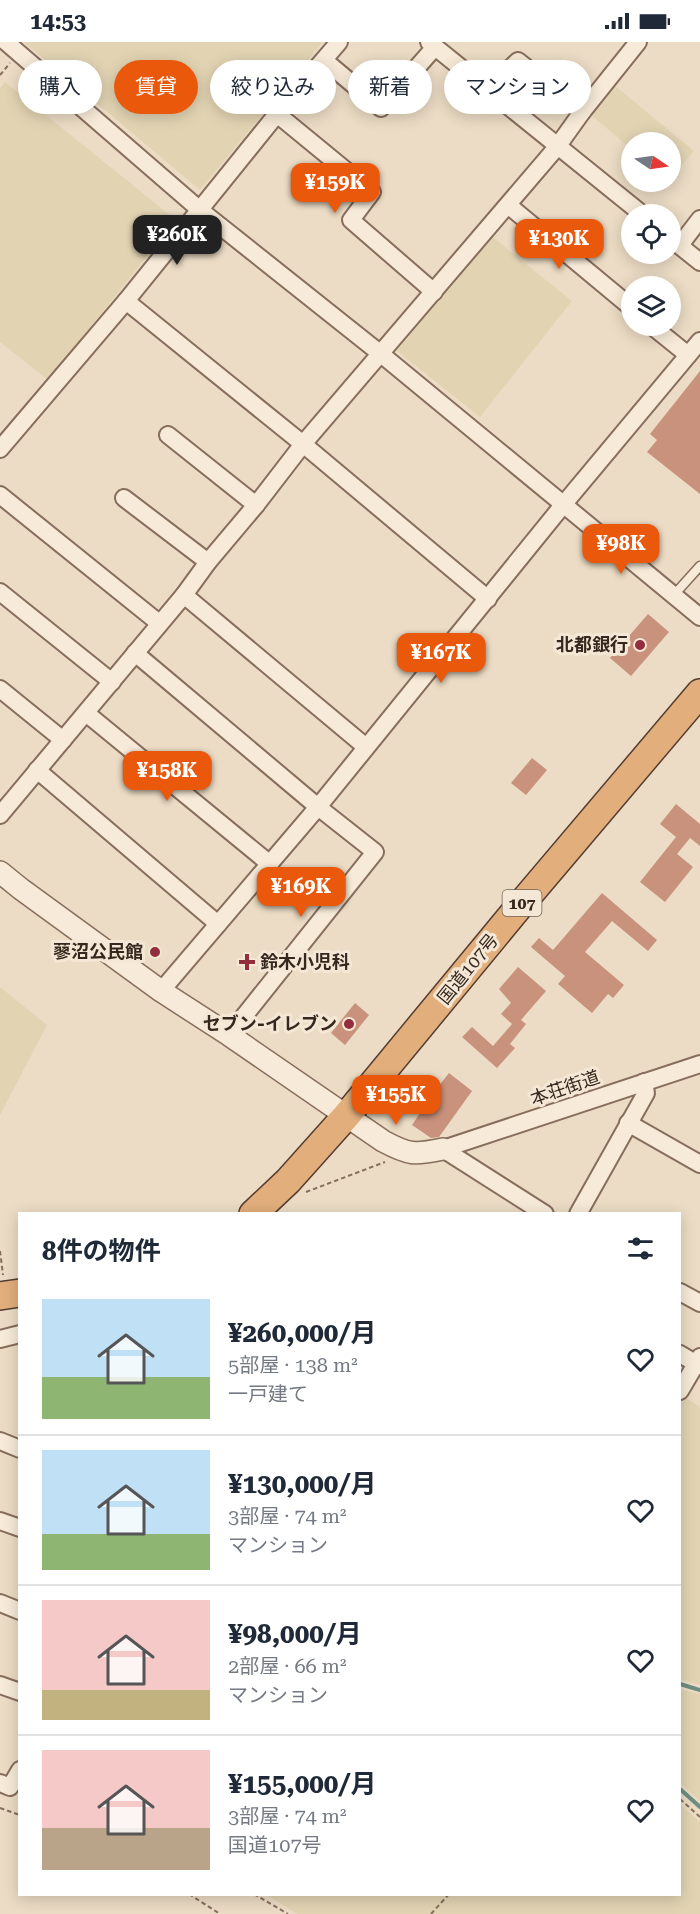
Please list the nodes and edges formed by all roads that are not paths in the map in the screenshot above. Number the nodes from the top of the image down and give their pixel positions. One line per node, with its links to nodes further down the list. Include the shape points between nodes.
1 (6, 42): 15 (street)
2 (339, 42): 5 (street)
3 (638, 42): 8 (street)
4 (432, 45): 6 (street); 7 (street, via 381,108)
5 (324, 60)
6 (451, 60)
7 (336, 70)
8 (591, 101)
9 (277, 114): 15 (street); 20 (street, via 372,192 351,220)
10 (517, 114): 12 (street)
11 (581, 114): 12 (street)
12 (557, 147): 13 (street); 14 (street)
13 (629, 204)
14 (508, 205): 20 (street); 21 (street)
15 (200, 210): 22 (street); 25 (street)
16 (700, 219): 17 (street)
17 (681, 236)
18 (681, 246): 19 (street)
19 (700, 262)
20 (434, 292): 25 (street)
21 (621, 299)
22 (126, 301): 28 (street); 29 (street)
23 (664, 336): 26 (street)
24 (700, 341): 26 (street)
25 (381, 354): 28 (street); 33 (street)
26 (688, 356): 33 (street)
27 (168, 435): 32 (street)
28 (303, 444): 32 (street); 39 (street)
29 (0, 449)
30 (0, 495): 41 (street)
31 (124, 498): 34 (street)
32 (256, 505): 34 (street)
33 (563, 505): 38 (street); 39 (street)
34 (208, 562): 37 (street)
35 (700, 566): 38 (lane)
36 (0, 592): 43 (street)
37 (184, 595): 41 (street); 48 (street)
38 (673, 596): 40 (street)
39 (488, 598): 48 (street)
40 (700, 617)
41 (159, 623): 42 (street)
42 (135, 653): 43 (street); 50 (street)
43 (112, 682): 46 (street)
44 (0, 690): 47 (street)
45 (700, 693): 59 (highway, 国道107号 / 107)
46 (86, 713): 47 (street); 52 (street)
47 (63, 740): 49 (street)
48 (366, 747): 50 (street)
49 (38, 770): 51 (street); 54 (street)
50 (318, 807): 52 (street); 56 (street, via 375,852)
51 (0, 815)
52 (270, 864): 54 (street)
53 (0, 872): 55 (street)
54 (218, 924): 55 (street)
55 (161, 991): 56 (street)
56 (229, 1035): 59 (street)
57 (700, 1064): 58 (street, 本荘街道)
58 (644, 1082): 60 (street, via 646,1093); 61 (street, 本荘街道)
59 (348, 1115): 61 (street, via 406,1154); 63 (highway, 国道107号 / 107)
60 (628, 1123): 62 (street); 65 (street)
61 (443, 1149): 64 (street)
62 (700, 1164)
63 (255, 1212)
64 (543, 1212)
65 (579, 1212)
66 (681, 1293): 67 (street)
67 (700, 1303)
68 (18, 1334): 69 (street)
69 (0, 1339)
70 (681, 1354): 71 (street)
71 (699, 1362): 72 (street)
72 (681, 1389)
73 (0, 1441): 74 (street)
74 (18, 1448)
75 (0, 1521): 76 (street)
76 (18, 1527)
77 (0, 1603): 78 (street)
78 (18, 1610)
79 (0, 1685): 80 (street)
80 (18, 1691)
81 (18, 1773): 82 (street, via 10,1787)
82 (0, 1783)

